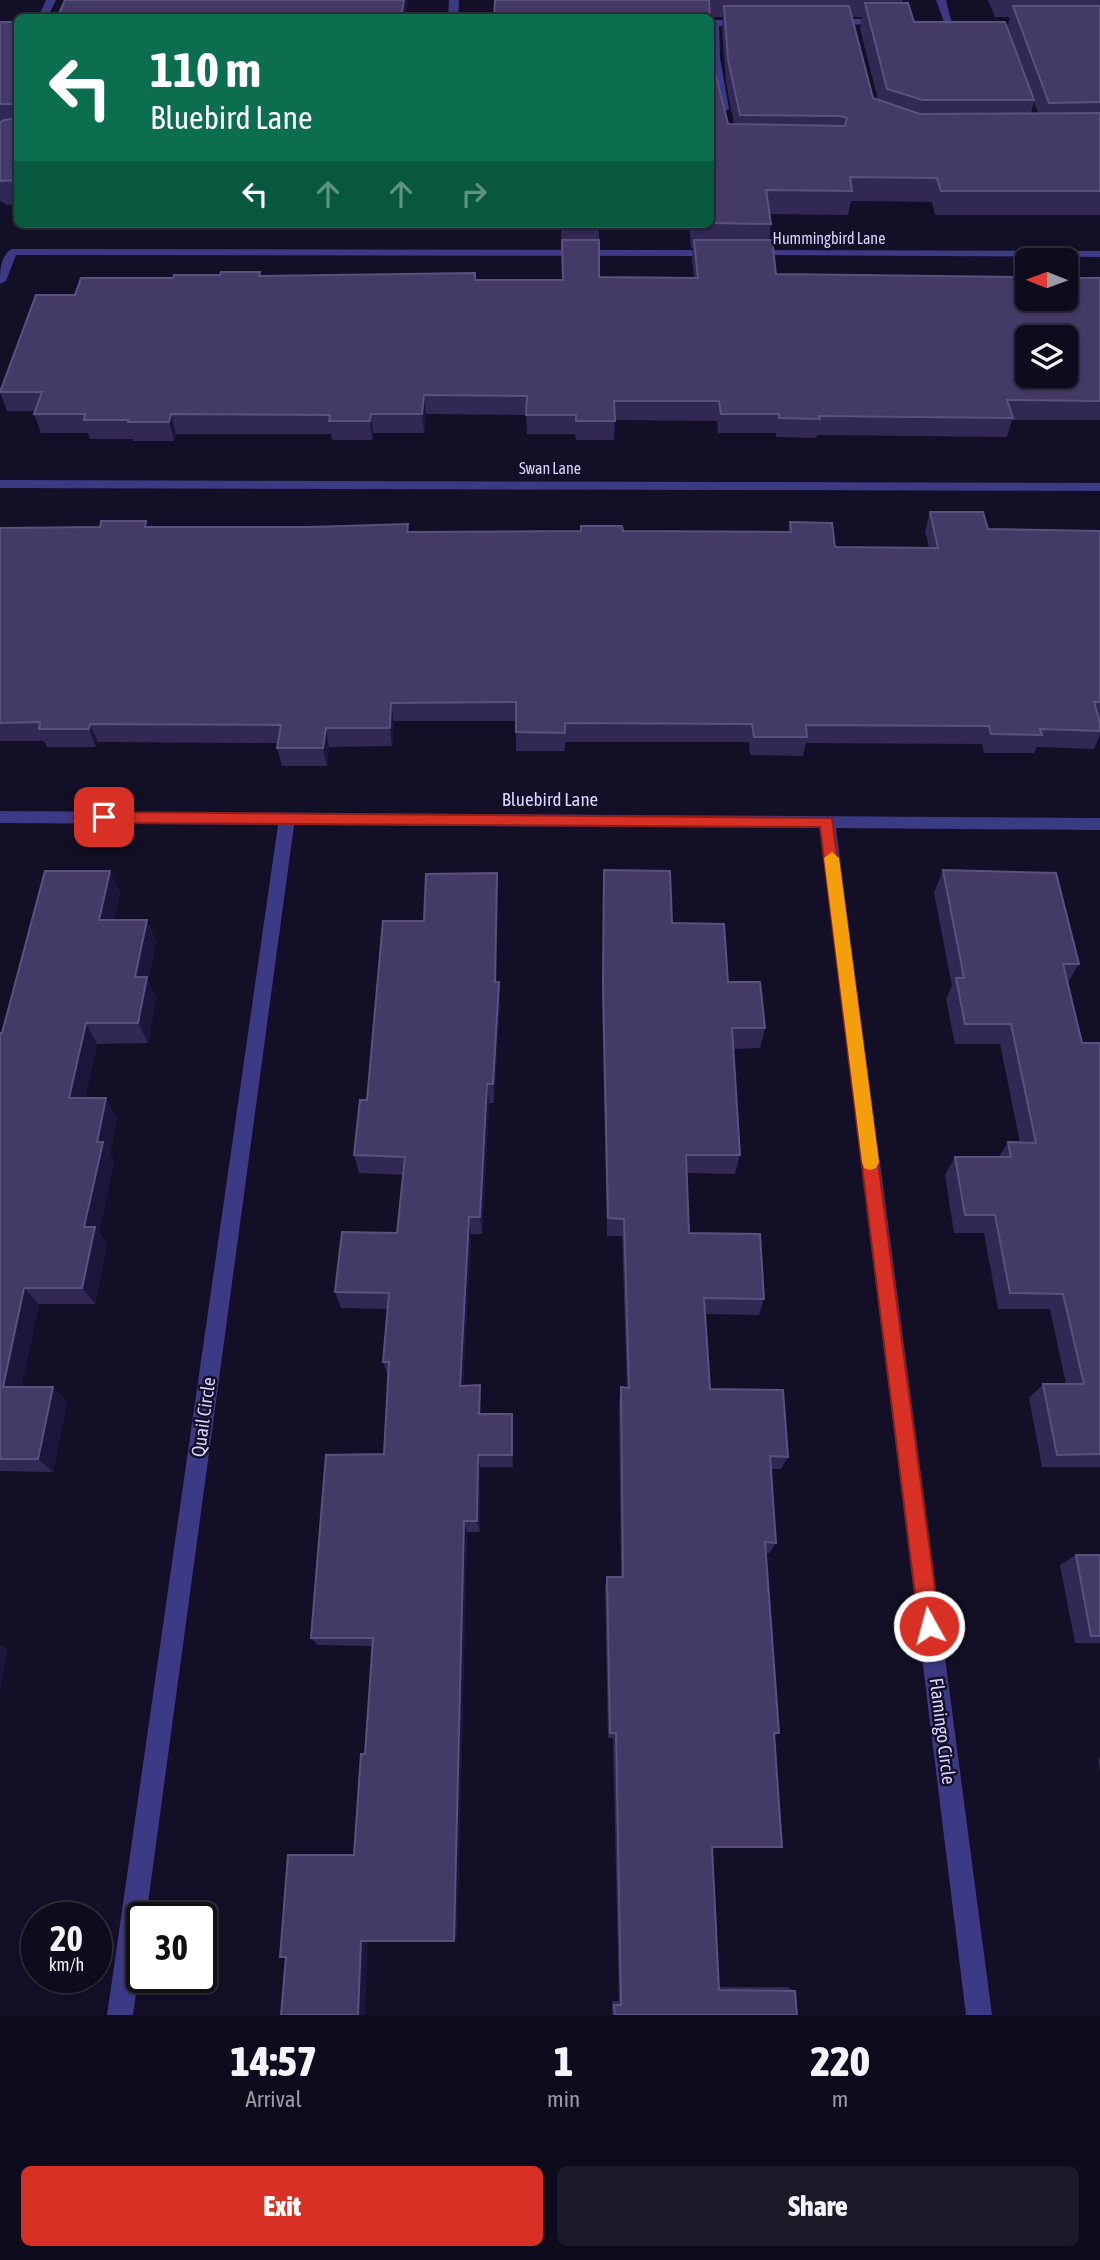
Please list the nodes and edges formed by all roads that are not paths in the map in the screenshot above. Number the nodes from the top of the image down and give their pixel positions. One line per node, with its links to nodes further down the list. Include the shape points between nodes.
1 (941, 0): 6 (street)
2 (824, 22): 3 (street)
3 (851, 22): 4 (street); 10 (street)
4 (893, 22)
5 (935, 22): 6 (street)
6 (949, 22): 7 (street)
7 (961, 22)
8 (714, 23): 9 (street)
9 (755, 23)
10 (854, 36)
11 (714, 46): 12 (street)
12 (726, 120)
13 (723, 253): 16 (street, via 12,252)
14 (737, 253): 15 (street, Hummingbird Lane)
15 (1100, 254)
16 (0, 281)
17 (0, 484): 18 (street, Swan Lane)
18 (1100, 486)
19 (0, 817): 20 (street, Bluebird Lane)
20 (287, 818): 21 (street, Bluebird Lane); 23 (street, Quail Circle)
21 (827, 822): 22 (street, Bluebird Lane); 24 (street, Flamingo Circle)
22 (1100, 824)
23 (120, 2015)
24 (979, 2015)

